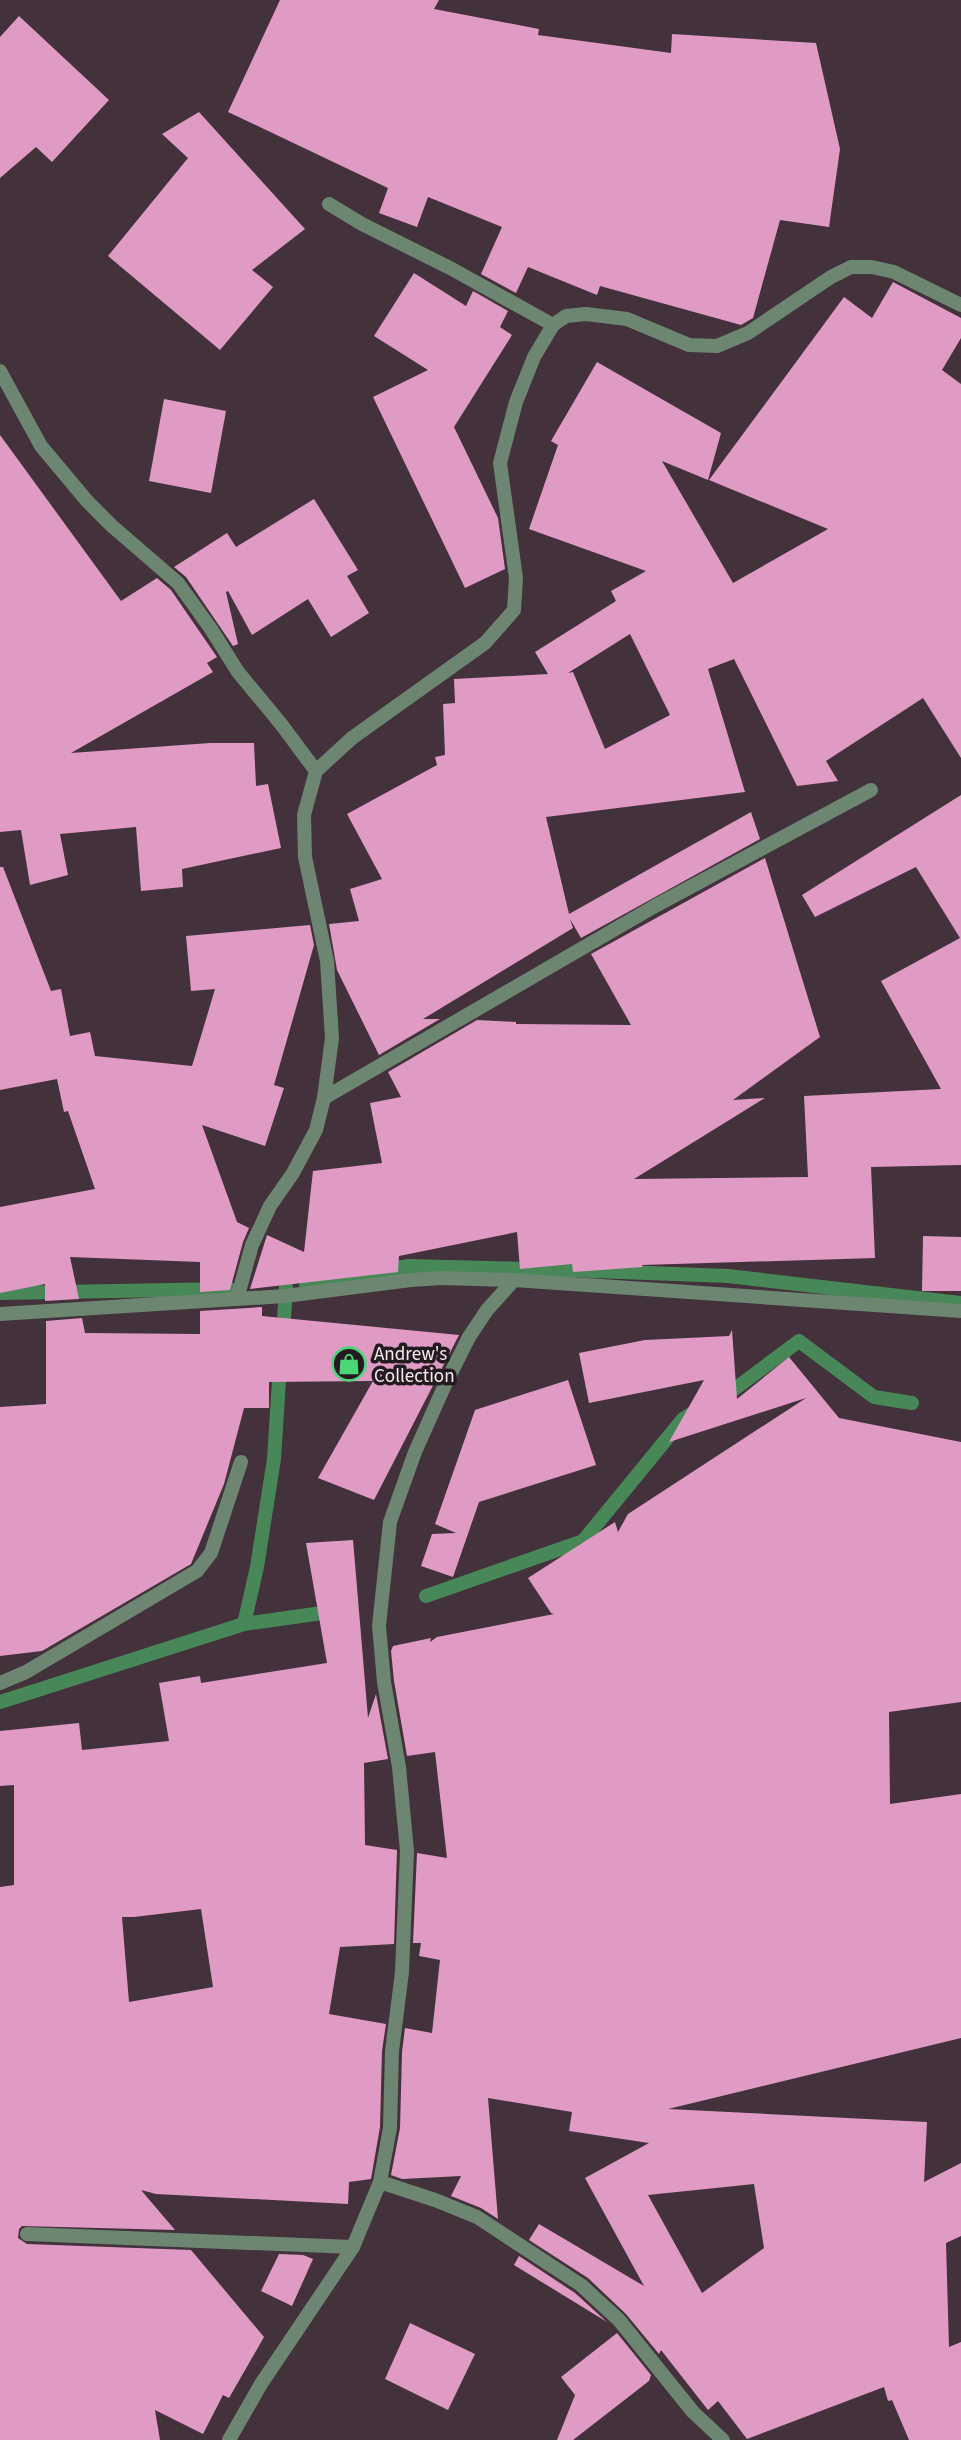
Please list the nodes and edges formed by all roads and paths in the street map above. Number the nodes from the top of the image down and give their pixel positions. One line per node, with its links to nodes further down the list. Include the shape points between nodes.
1 (329, 204): 3 (street)
2 (961, 305): 3 (street, via 894,272 850,267 748,333 717,346 689,345 627,319 586,314 566,316)
3 (553, 325): 5 (street, via 520,391 500,463 516,578 514,610 485,643 352,738)
4 (0, 370): 5 (street, via 41,446 95,510 178,583 238,672)
5 (316, 771): 7 (street, via 304,816 305,857 327,961 332,1038)
6 (871, 790): 7 (street, via 655,906)
7 (324, 1098): 9 (street, via 316,1130 252,1245)
8 (514, 1280): 9 (street, via 422,1280); 10 (street); 14 (street, via 487,1310 464,1347 415,1452 390,1522 379,1626 407,1852 390,2128)
9 (237, 1298): 11 (street)
10 (961, 1311)
11 (0, 1314)
12 (241, 1462): 13 (street, via 211,1553 197,1571)
13 (0, 1683)
14 (380, 2182): 16 (street); 18 (street, via 477,2217 581,2285 619,2320 694,2412)
15 (27, 2234): 16 (street)
16 (354, 2247): 17 (street, via 261,2384)
17 (229, 2440)
18 (723, 2440)

